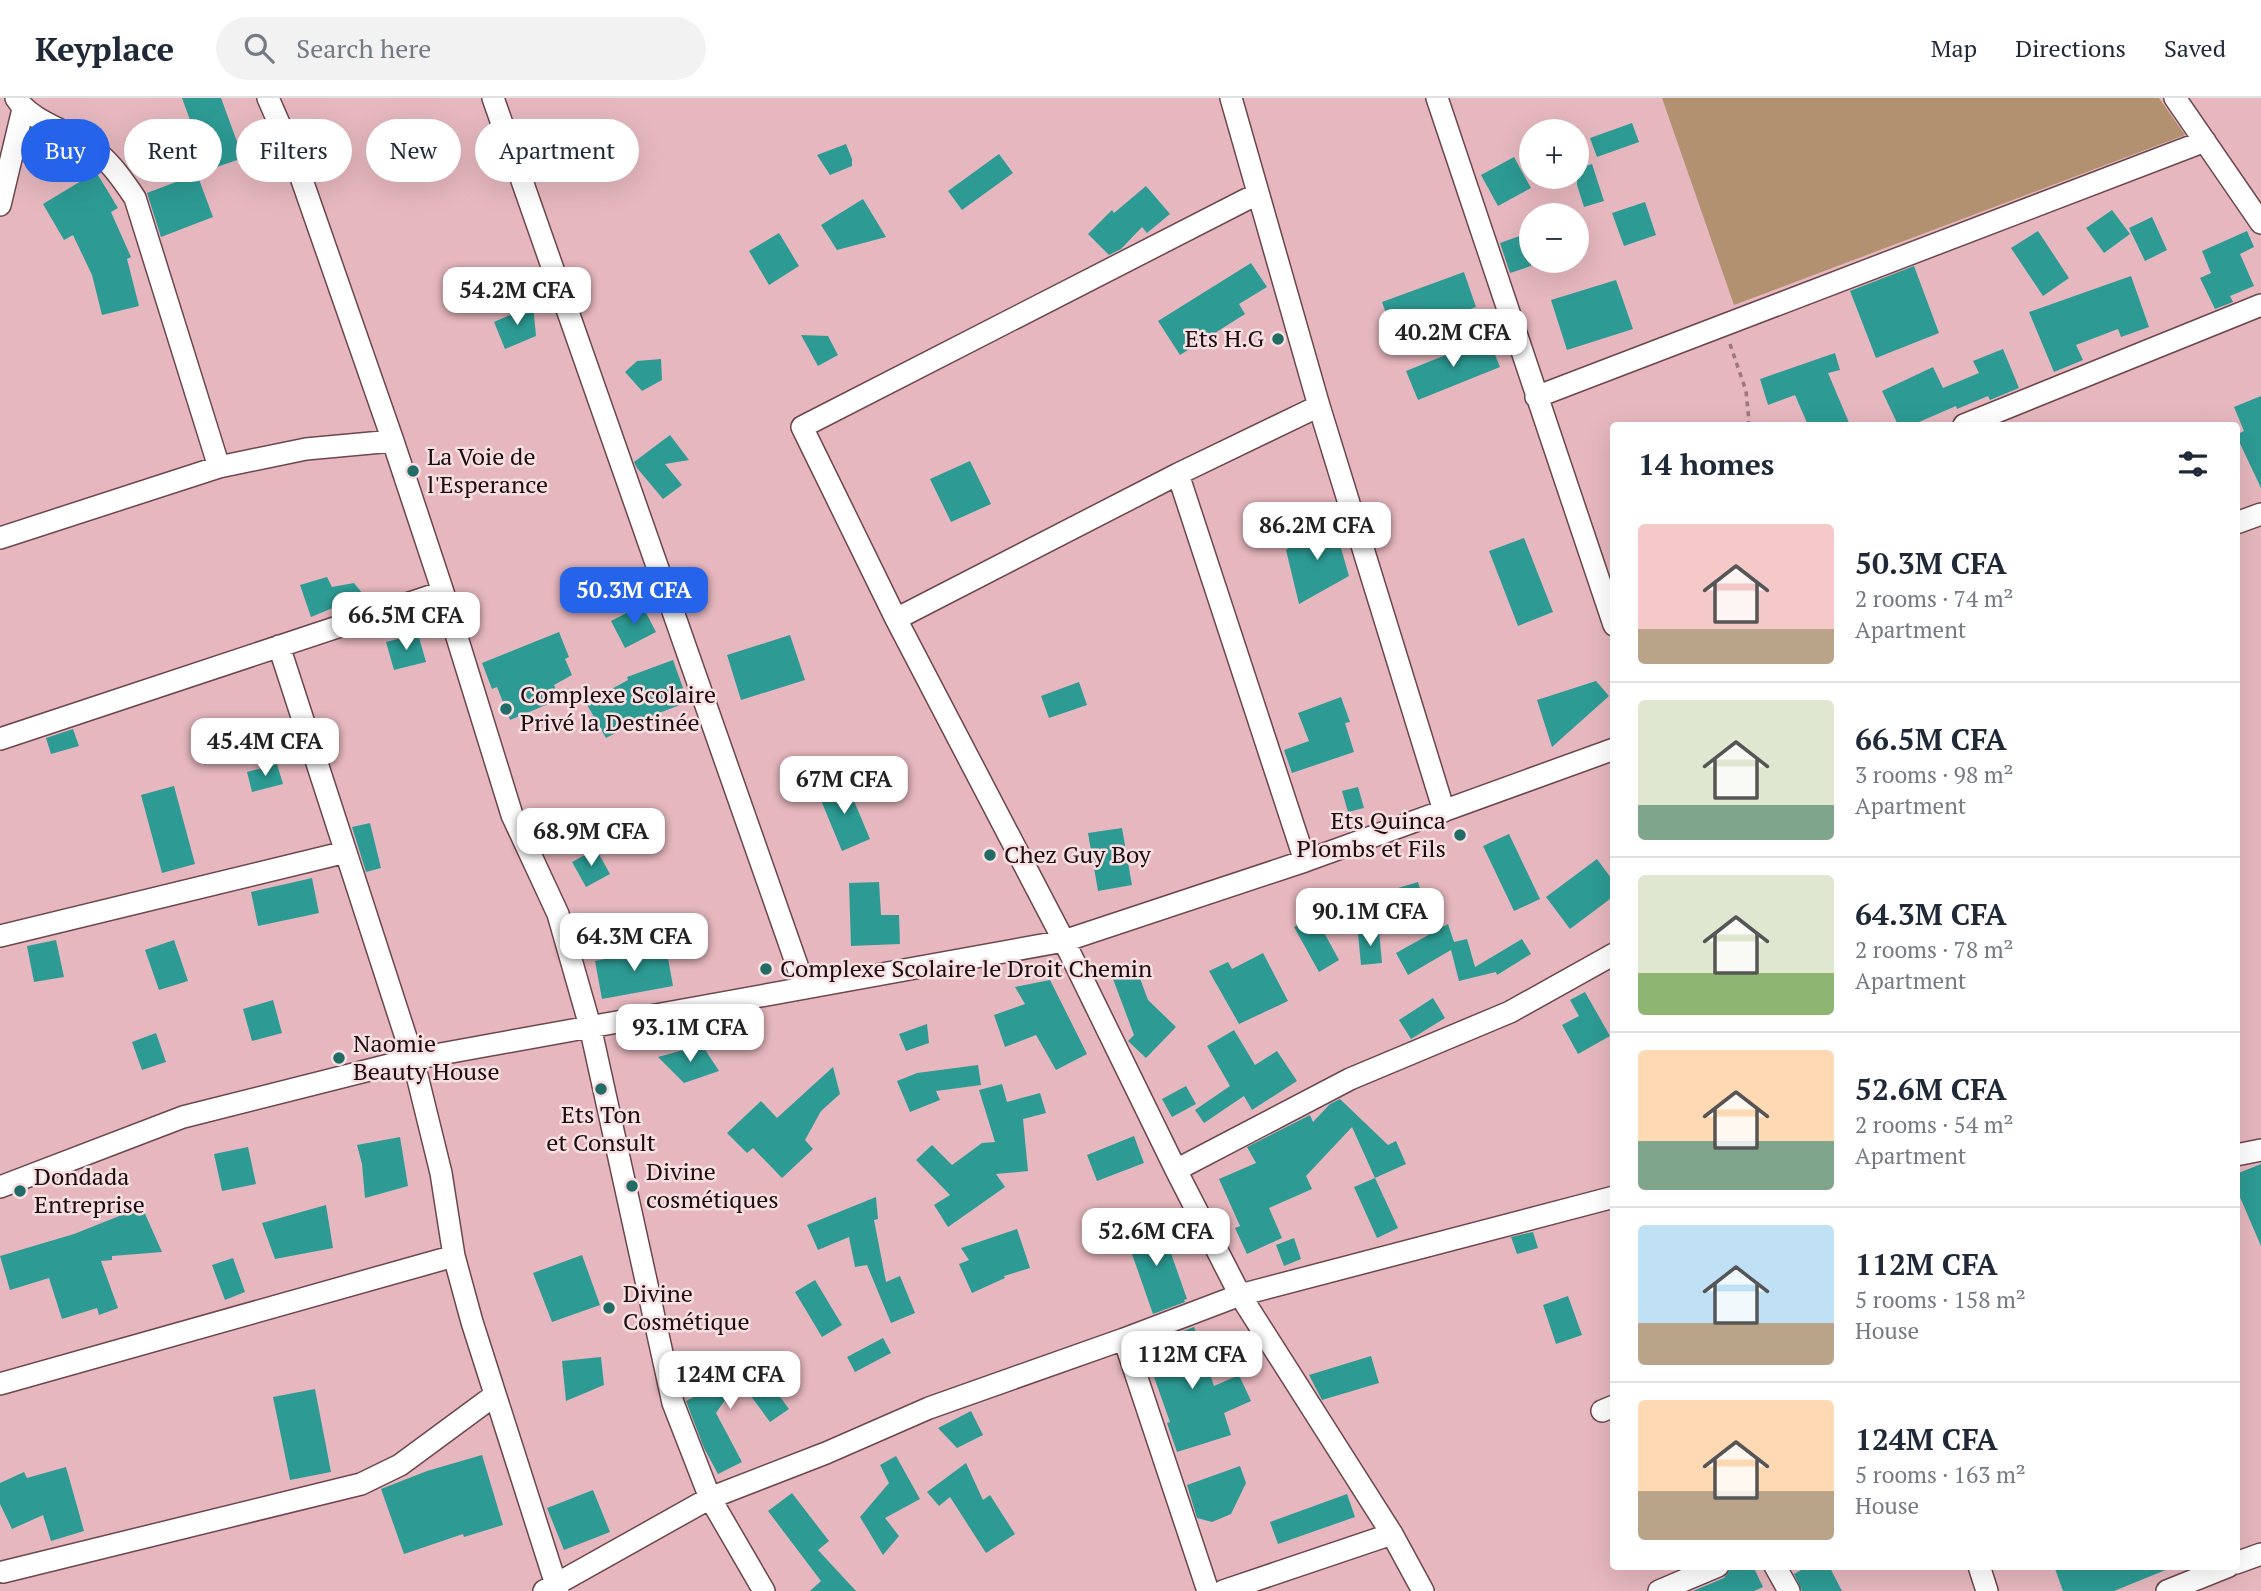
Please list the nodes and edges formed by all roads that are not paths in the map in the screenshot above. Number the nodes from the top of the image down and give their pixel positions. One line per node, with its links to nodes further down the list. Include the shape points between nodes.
1 (268, 98): 15 (street, via 295,160)
2 (493, 98): 34 (street)
3 (1231, 98): 8 (street)
4 (1437, 98): 12 (street)
5 (2175, 98): 7 (street)
6 (19, 103): 9 (street); 16 (street, via 86,143 116,169 135,198)
7 (2205, 141): 10 (street); 12 (street)
8 (1257, 194): 13 (street); 24 (street, via 802,427)
9 (0, 205)
10 (2261, 223)
11 (2261, 304): 14 (street)
12 (1536, 397): 21 (street)
13 (1319, 406): 17 (street); 28 (street)
14 (1971, 422)
15 (393, 441): 16 (street, via 306,449); 22 (street)
16 (219, 467): 20 (street)
17 (1178, 474): 24 (street); 30 (street)
18 (2261, 514): 19 (street)
19 (2240, 522)
20 (0, 538)
21 (1605, 571): 23 (street)
22 (443, 592): 25 (street); 35 (street, via 512,815 558,914)
23 (1610, 601)
24 (896, 619): 32 (street)
25 (279, 646): 26 (street); 29 (street)
26 (0, 739)
27 (1610, 750): 28 (street)
28 (1444, 811): 30 (street)
29 (346, 852): 31 (street); 36 (street)
30 (1305, 861): 32 (street)
31 (0, 936)
32 (1065, 941): 34 (street); 39 (street)
33 (1610, 956): 39 (street, via 1510,1012 1350,1079)
34 (805, 988): 35 (street)
35 (590, 1026): 36 (street); 47 (street, via 673,1404)
36 (414, 1059): 40 (street, via 183,1117); 42 (street, via 441,1174)
37 (2261, 1150): 38 (street)
38 (2240, 1154)
39 (1176, 1170): 43 (street)
40 (0, 1187)
41 (1610, 1198): 43 (street)
42 (454, 1256): 45 (street); 46 (street)
43 (1240, 1295): 44 (street); 48 (street)
44 (1124, 1339): 47 (street, via 929,1408); 59 (street)
45 (0, 1384)
46 (495, 1395): 55 (street, via 400,1465 361,1484); 56 (street)
47 (710, 1498): 56 (street); 58 (street)
48 (1391, 1534): 60 (street); 61 (street)
49 (2261, 1554): 50 (street)
50 (2240, 1562)
51 (1709, 1570): 62 (street)
52 (1777, 1570): 63 (street)
53 (1980, 1570): 64 (street)
54 (2220, 1570): 57 (street)
55 (4, 1576)
56 (553, 1589)
57 (2174, 1590)
58 (764, 1591)
59 (1208, 1591)
60 (1223, 1591)
61 (1423, 1591)
62 (1659, 1591)
63 (1789, 1591)
64 (1987, 1591)

